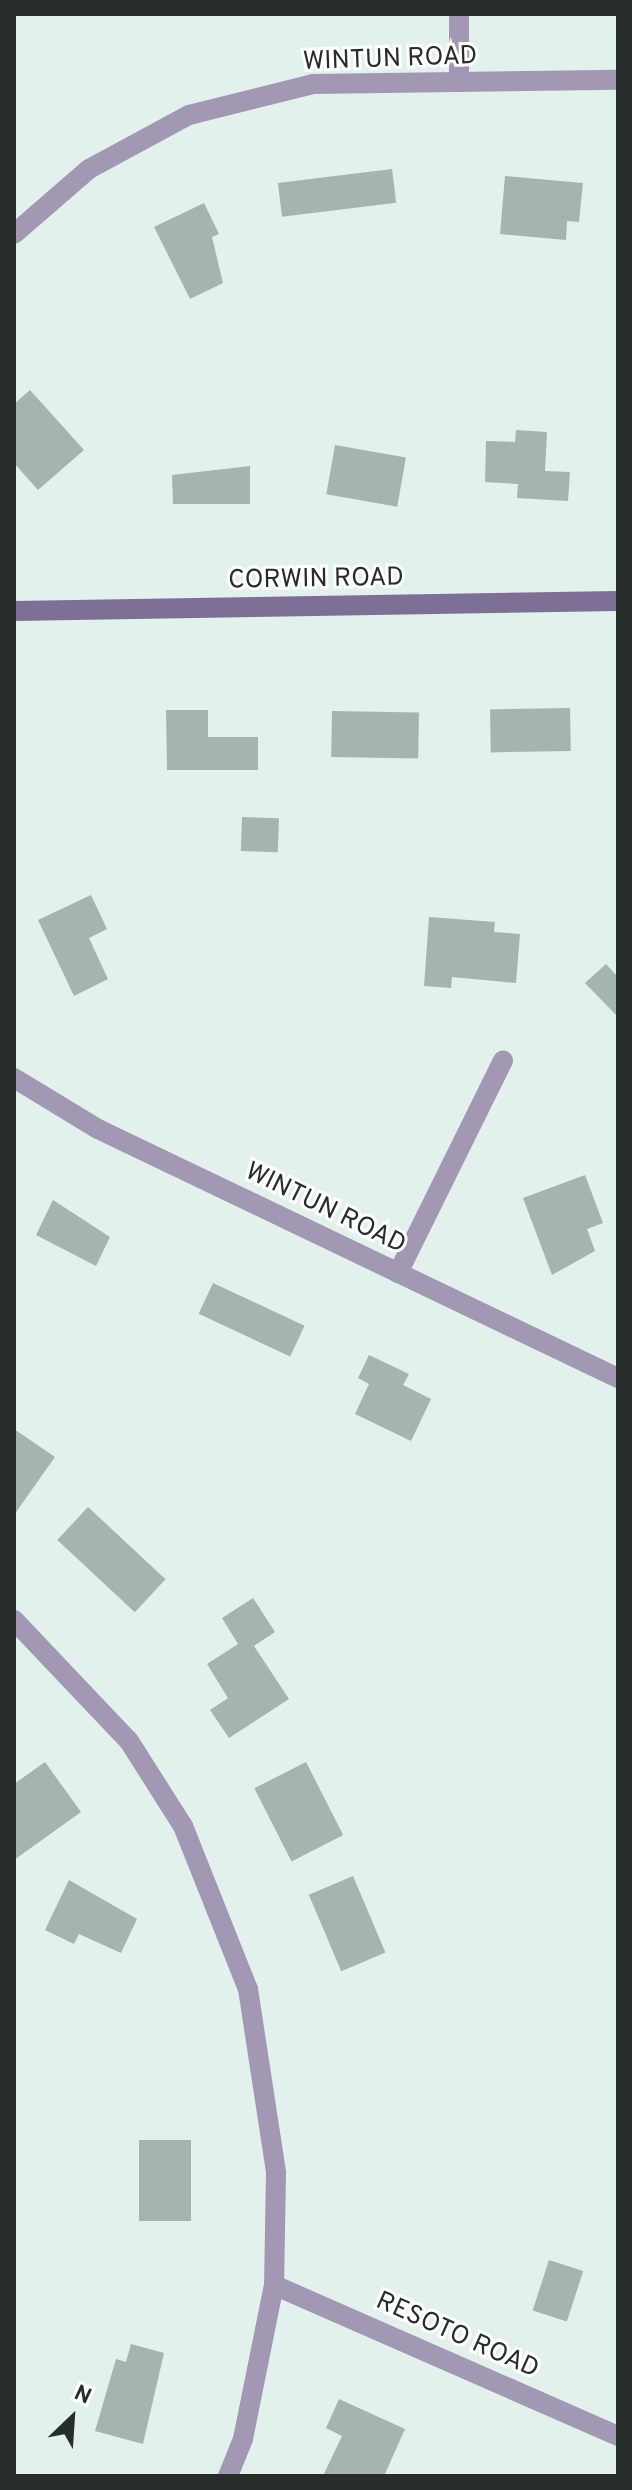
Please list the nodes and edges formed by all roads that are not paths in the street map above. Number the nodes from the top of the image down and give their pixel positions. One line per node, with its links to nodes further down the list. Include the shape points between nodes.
1 (459, 14): 3 (street)
2 (618, 80): 3 (street, WINTUN ROAD)
3 (459, 82): 4 (street, WINTUN ROAD, via 313,84 189,115 89,169)
4 (14, 234)
5 (618, 601): 6 (main road, CORWIN ROAD)
6 (14, 611)
7 (503, 1061): 9 (street)
8 (14, 1078): 9 (street, WINTUN ROAD, via 98,1129)
9 (398, 1273): 10 (street, WINTUN ROAD)
10 (618, 1378)
11 (14, 1620): 12 (street, via 129,1741 183,1826 216,1896 248,1989 262,2057 276,2173)
12 (274, 2285): 13 (street, RESOTO ROAD); 14 (street, via 243,2439)
13 (618, 2436)
14 (228, 2476)

